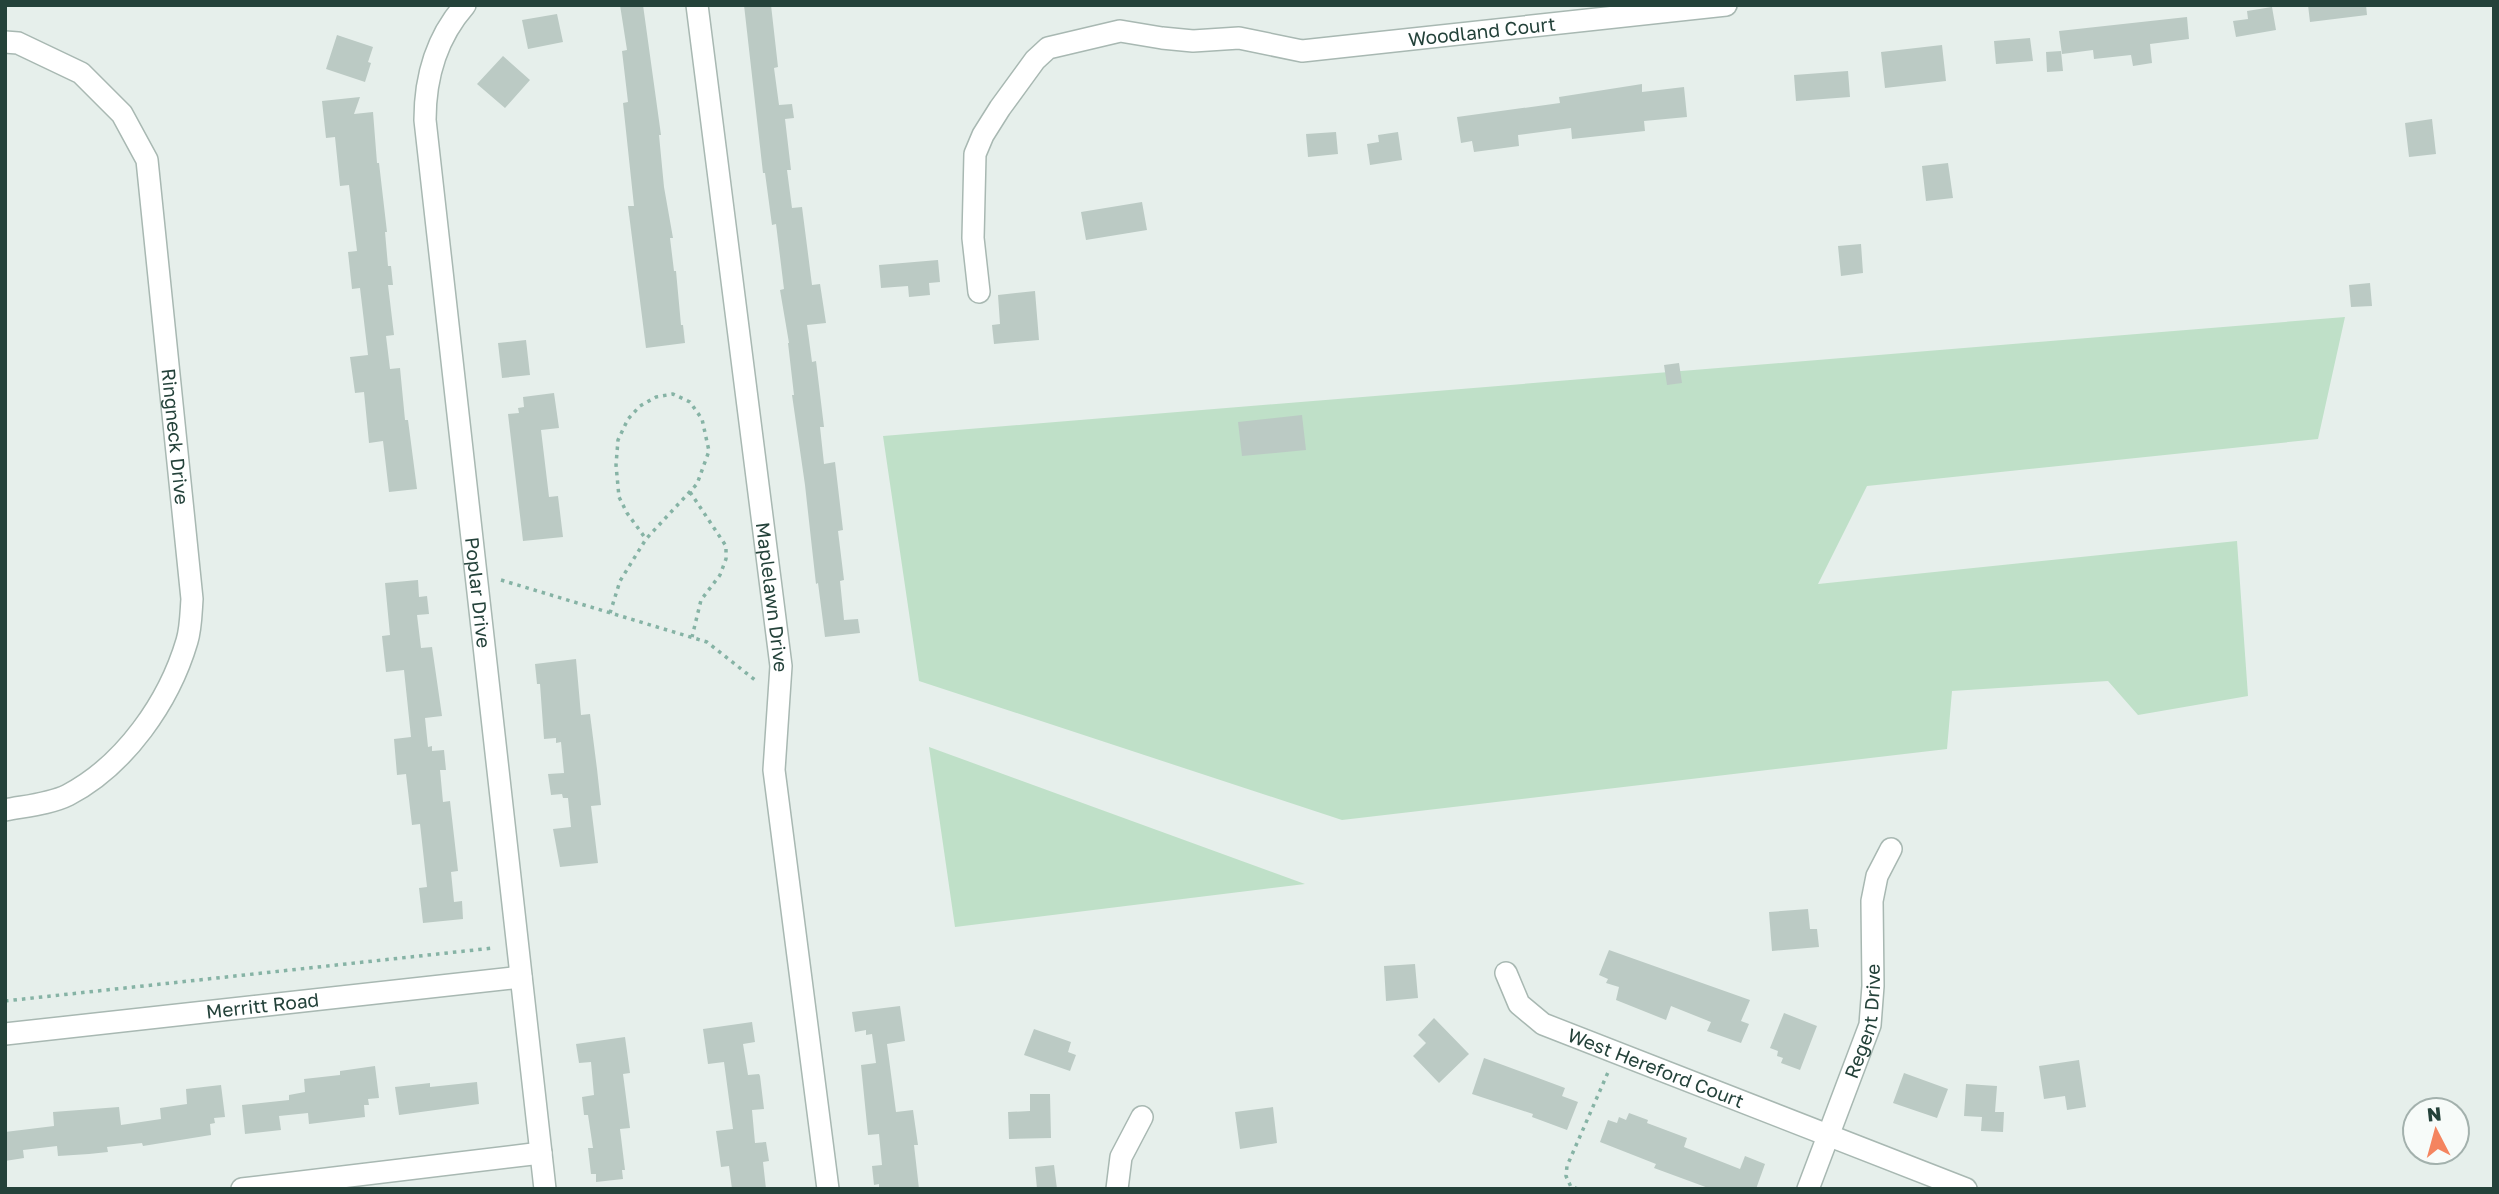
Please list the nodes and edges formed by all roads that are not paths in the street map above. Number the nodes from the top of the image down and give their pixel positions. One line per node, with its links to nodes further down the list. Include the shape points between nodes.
1 (465, 5): 9 (street, Poplar Drive, via 437,48 427,84 425,120)
2 (697, 5): 16 (street, Maplelawn Drive, via 781,666 774,769)
3 (1726, 5): 5 (street, Woodland Court, via 1302,51 1239,38 1193,41 1120,31 1048,48 983,135 975,154 973,238)
4 (5, 42): 6 (street, Ringneck Drive, via 18,43 81,73 122,114 148,160 192,599 188,639 172,681 145,726 109,768 66,796)
5 (979, 292)
6 (5, 810)
7 (1891, 849): 12 (street, Regent Drive, via 1877,876 1872,901 1870,1025)
8 (1506, 973): 12 (street, West Hereford Court, via 1519,1004 1544,1024)
9 (521, 977): 10 (street, Merritt Road); 13 (street, Poplar Drive)
10 (5, 1034)
11 (1142, 1117): 17 (street, via 1121,1157)
12 (1828, 1135): 18 (street, Regent Drive); 19 (street, West Hereford Court)
13 (541, 1153): 14 (street); 15 (street, Poplar Drive)
14 (242, 1189)
15 (545, 1189)
16 (828, 1189)
17 (1117, 1189)
18 (1808, 1189)
19 (1966, 1189)

